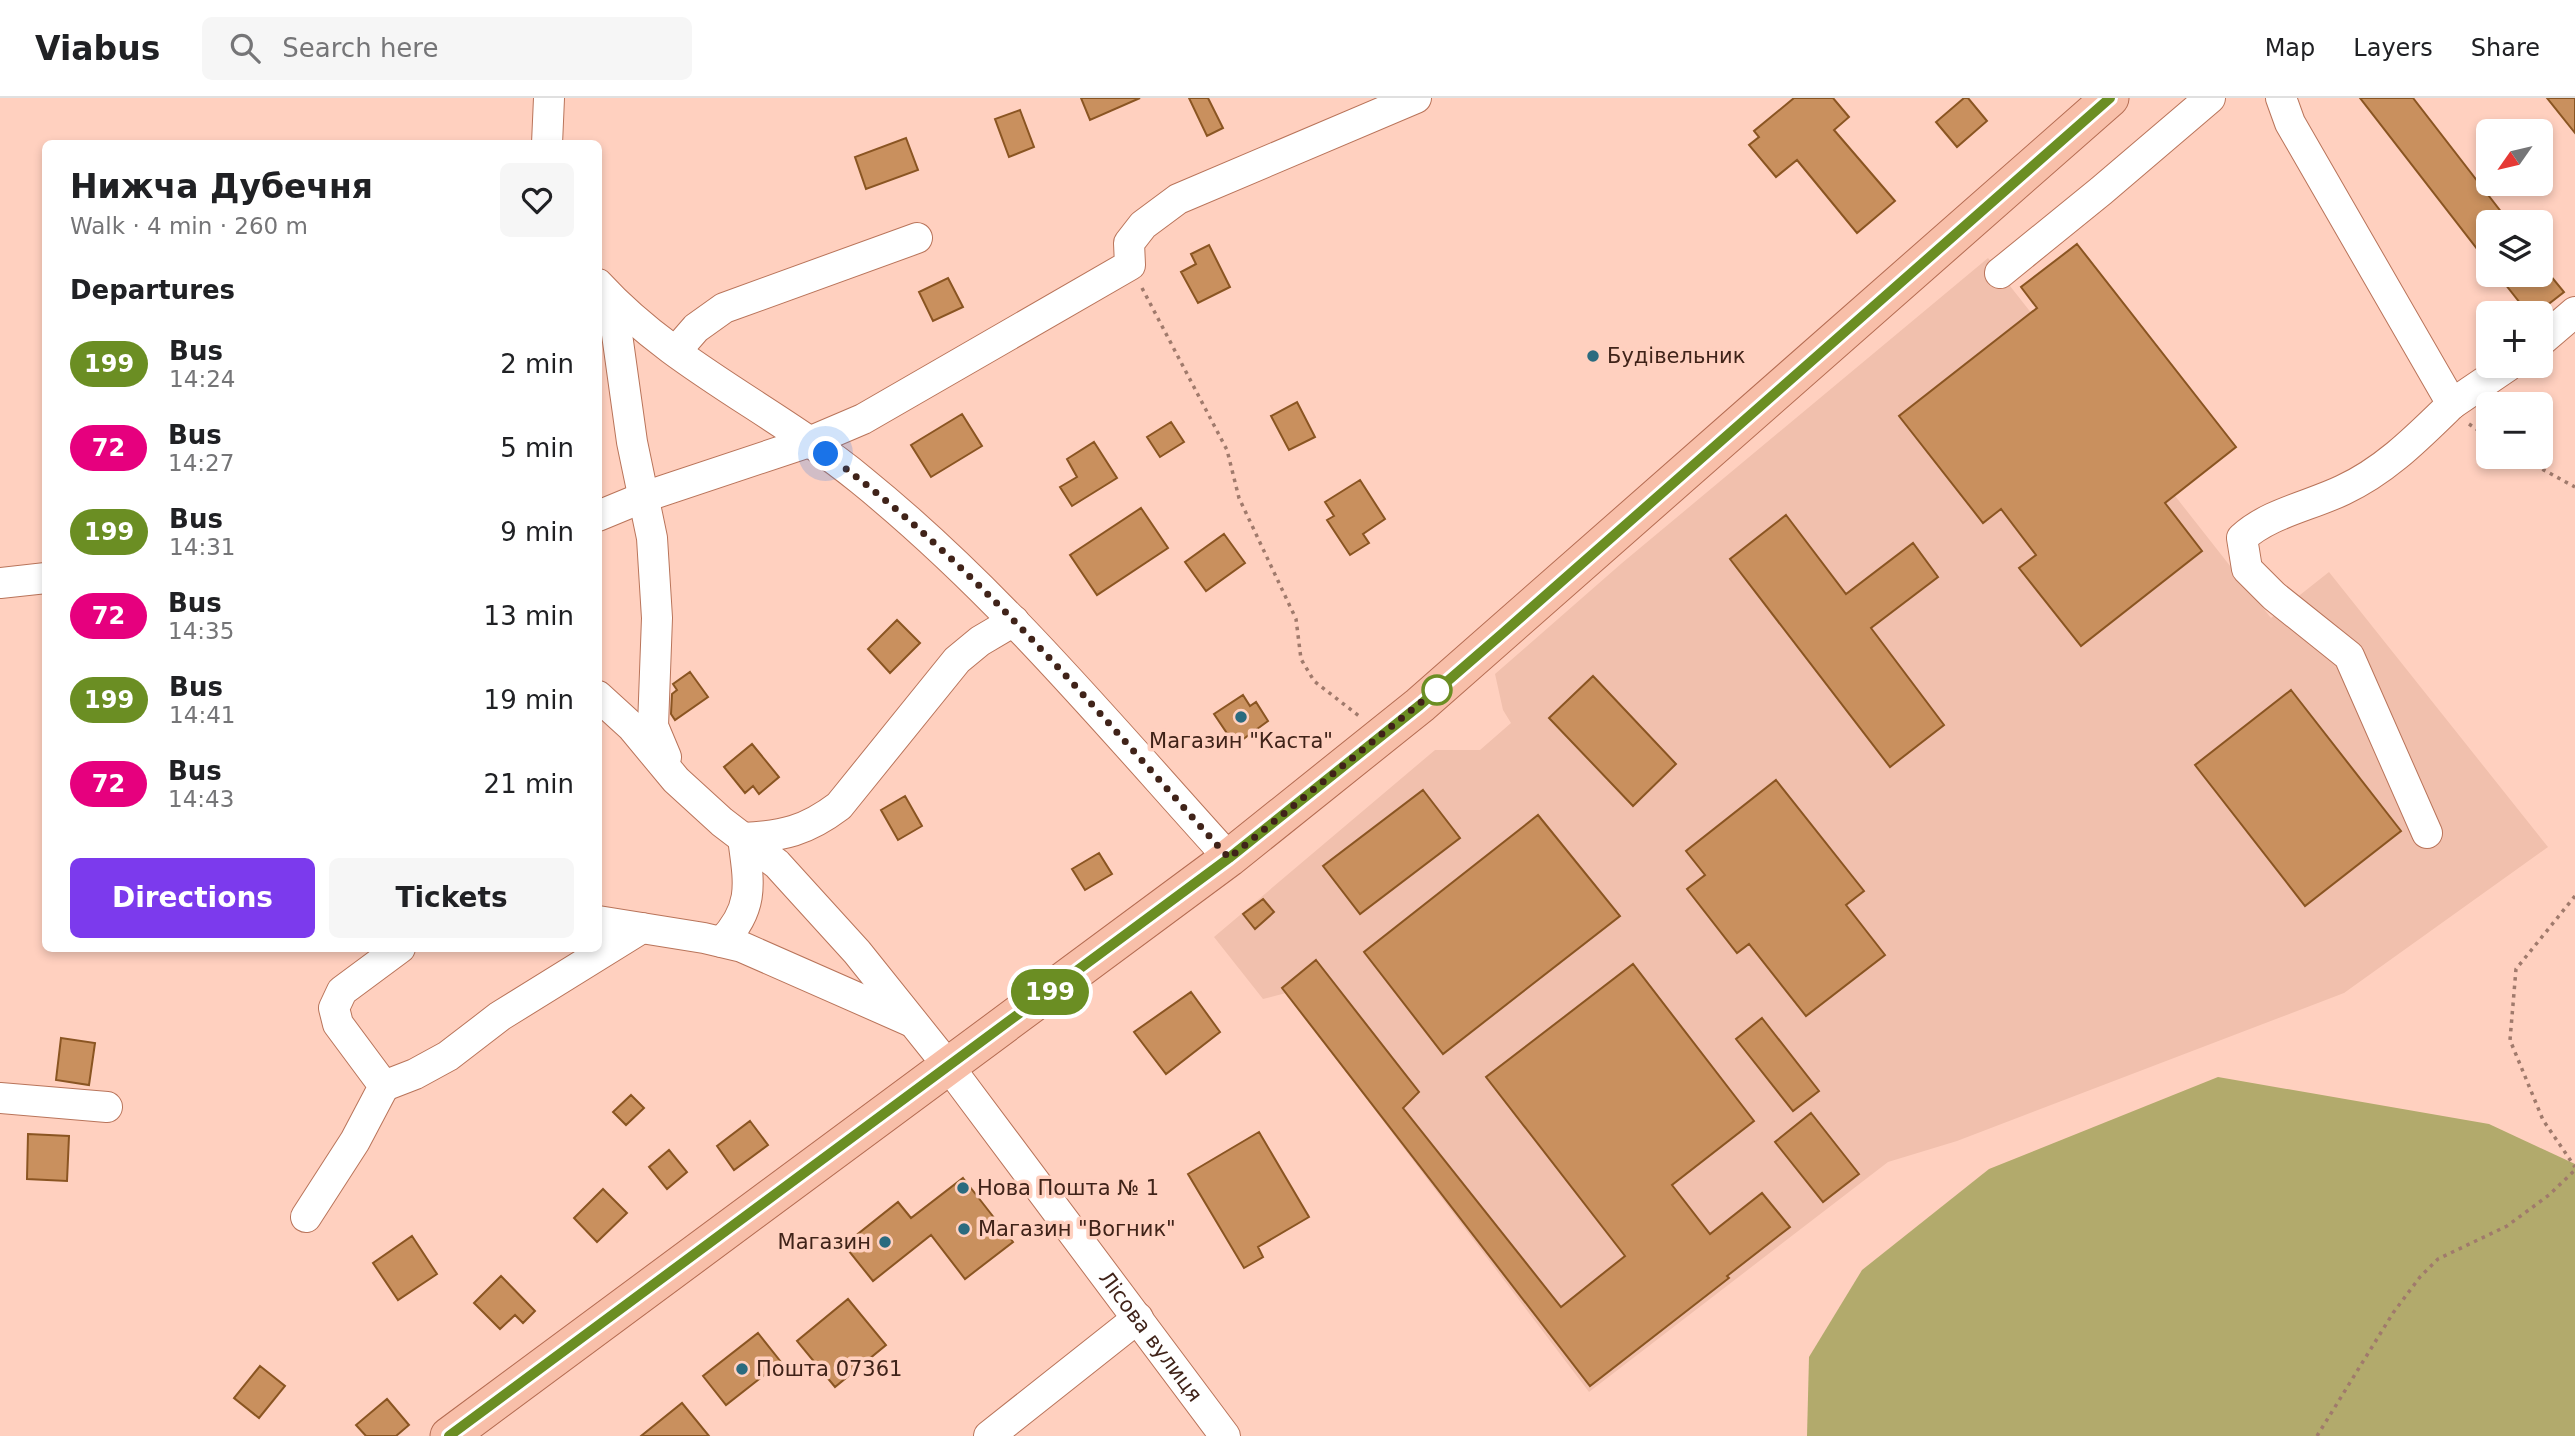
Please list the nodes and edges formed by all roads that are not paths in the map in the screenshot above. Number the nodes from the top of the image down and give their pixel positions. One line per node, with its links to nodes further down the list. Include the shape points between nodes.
1 (549, 98): 6 (street)
2 (1416, 98): 16 (street, via 1178,199 1143,225 1129,243 1130,265 863,419)
3 (2110, 98): 26 (main road, via 1535,606)
4 (2210, 98): 8 (street)
5 (2281, 98): 15 (street, via 2290,123)
6 (547, 140)
7 (917, 238): 13 (street, via 723,308)
8 (2000, 273)
9 (602, 288): 13 (street)
10 (602, 292): 17 (street, via 616,327)
11 (2575, 312): 12 (street)
12 (2553, 331)
13 (676, 351): 16 (street)
14 (2490, 378): 15 (street)
15 (2452, 404): 24 (street, via 2398,457 2345,490 2254,527 2242,538 2246,569 2350,656)
16 (809, 442): 17 (street); 21 (street, via 932,542)
17 (644, 497): 18 (street); 23 (street, via 652,538 657,618 653,726)
18 (602, 514)
19 (42, 578): 20 (street)
20 (0, 583)
21 (1014, 621): 25 (street, via 957,660 839,806 802,830); 26 (street)
22 (602, 700): 23 (street, Лісова вулиця)
23 (676, 779): 25 (street, Лісова вулиця)
24 (2427, 833)
25 (743, 838): 29 (street, via 749,883 746,908); 31 (street, Лісова вулиця, via 777,864 814,903)
26 (1229, 858): 32 (main road)
27 (602, 923): 28 (street)
28 (642, 928): 29 (street); 33 (street, via 500,1016 448,1056)
29 (722, 942): 31 (street)
30 (395, 952): 33 (street, via 342,991 334,1008 338,1024)
31 (914, 1023): 32 (street, Лісова вулиця)
32 (949, 1067): 37 (street, Лісова вулиця); 38 (main road)
33 (384, 1086): 36 (street)
34 (0, 1098): 35 (street)
35 (107, 1107)
36 (306, 1217)
37 (1138, 1318): 39 (street); 40 (street, Лісова вулиця)
38 (449, 1436)
39 (989, 1436)
40 (1225, 1436)

